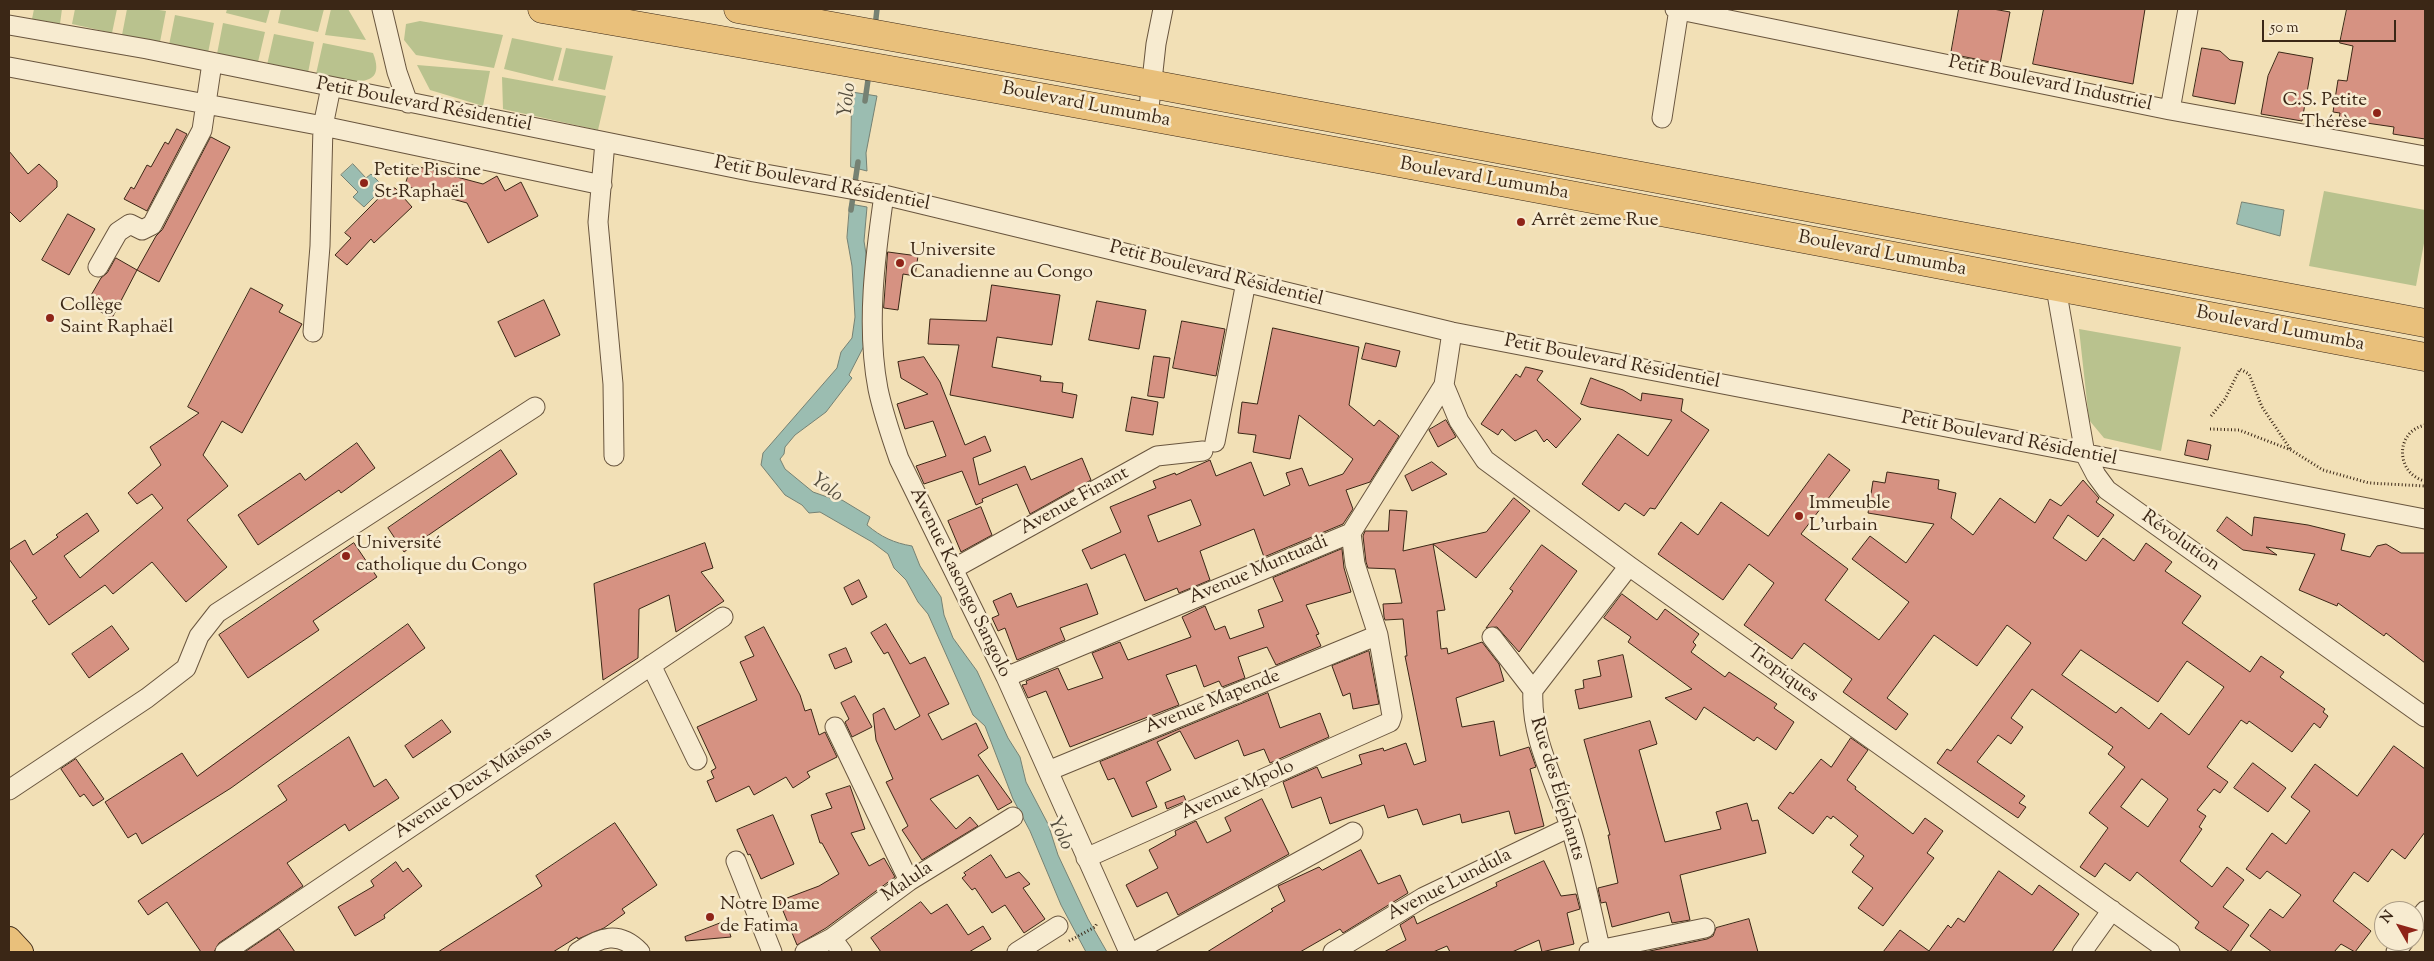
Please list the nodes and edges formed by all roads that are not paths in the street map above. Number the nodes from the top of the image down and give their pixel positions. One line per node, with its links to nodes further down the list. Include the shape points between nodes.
1 (382, 9): 12 (street)
2 (542, 9): 15 (highway, Boulevard Lumumba)
3 (738, 9): 10 (highway, Boulevard Lumumba)
4 (1163, 9): 10 (street)
5 (1678, 9): 14 (street, Petit Boulevard Industriel); 16 (street)
6 (2188, 9): 14 (street)
7 (9, 25): 8 (street, Petit Boulevard Résidentiel)
8 (212, 63): 11 (street, Petit Boulevard Résidentiel); 13 (street)
9 (9, 67): 13 (street)
10 (1151, 84): 15 (street); 25 (highway, Boulevard Lumumba)
11 (331, 87): 12 (street, Petit Boulevard Résidentiel); 17 (street)
12 (408, 103): 18 (street, Petit Boulevard Résidentiel)
13 (205, 104): 17 (street); 22 (street, via 202,130 152,225 142,230 130,224 118,232)
14 (2170, 110): 19 (street, Petit Boulevard Industriel)
15 (1148, 117): 24 (highway, Boulevard Lumumba)
16 (1662, 118)
17 (323, 126): 20 (street); 26 (street, via 320,246)
18 (605, 142): 20 (street); 21 (street, Petit Boulevard Résidentiel)
19 (2425, 156)
20 (602, 185): 32 (street, via 598,222 613,384)
21 (879, 194): 23 (street, Petit Boulevard Résidentiel); 36 (street, Avenue Kasongo Sangolo, via 872,322 878,388 899,459)
22 (98, 267)
23 (1246, 282): 27 (street, Petit Boulevard Résidentiel); 36 (street, Avenue Finant, via 1209,447 1157,456)
24 (2056, 288): 28 (highway, Boulevard Lumumba); 31 (street, Révolution)
25 (2425, 323)
26 (313, 332)
27 (1452, 332): 29 (street); 31 (street, Petit Boulevard Résidentiel)
28 (2425, 357)
29 (1444, 385): 34 (street, Avenue Muntuadi); 35 (street, Tropiques, via 1459,420 1485,460)
30 (535, 407): 47 (street, via 217,613 200,636 186,668 147,698)
31 (2085, 454): 33 (street, Petit Boulevard Résidentiel); 43 (street, Révolution, via 2107,490)
32 (614, 456)
33 (2425, 519)
34 (1351, 533): 38 (street, via 1355,564); 41 (street, Avenue Muntuadi)
35 (1630, 566): 42 (street, Rue des Éléphants); 54 (street, Tropiques)
36 (954, 569): 41 (street, Avenue Kasongo Sangolo)
37 (723, 616): 40 (street, Avenue Deux Maisons)
38 (1378, 635): 46 (street, Avenue Mapende); 51 (street, Avenue Mpolo, via 1392,716 1390,722)
39 (1492, 637): 42 (street)
40 (652, 666): 45 (street); 61 (street, Avenue Deux Maisons)
41 (1006, 677): 46 (street, Avenue Kasongo Sangolo)
42 (1534, 690): 49 (street, Rue des Éléphants, via 1532,709 1539,741)
43 (2425, 717)
44 (835, 726): 53 (street)
45 (697, 760)
46 (1048, 771): 51 (street, Avenue Kasongo Sangolo)
47 (9, 790)
48 (1013, 817): 53 (street, Malula)
49 (1570, 827): 59 (street, Rue des Éléphants); 69 (street, Avenue Lundula, via 1424,897)
50 (1353, 832): 68 (street)
51 (1086, 858): 67 (street, Avenue Kasongo Sangolo)
52 (736, 861): 64 (street)
53 (909, 881): 58 (street, Malula)
54 (2112, 910): 70 (street); 71 (street, Tropiques)
55 (1058, 926): 66 (street)
56 (1704, 928): 59 (street)
57 (9, 939): 60 (main road)
58 (837, 945): 65 (street, Malula)
59 (1597, 951)
60 (20, 952)
61 (225, 952)
62 (578, 952): 63 (street, via 596,940 613,937 628,942)
63 (640, 952)
64 (772, 952)
65 (805, 952)
66 (1017, 952)
67 (1129, 952)
68 (1134, 952)
69 (1333, 952)
70 (2082, 952)
71 (2170, 952)

